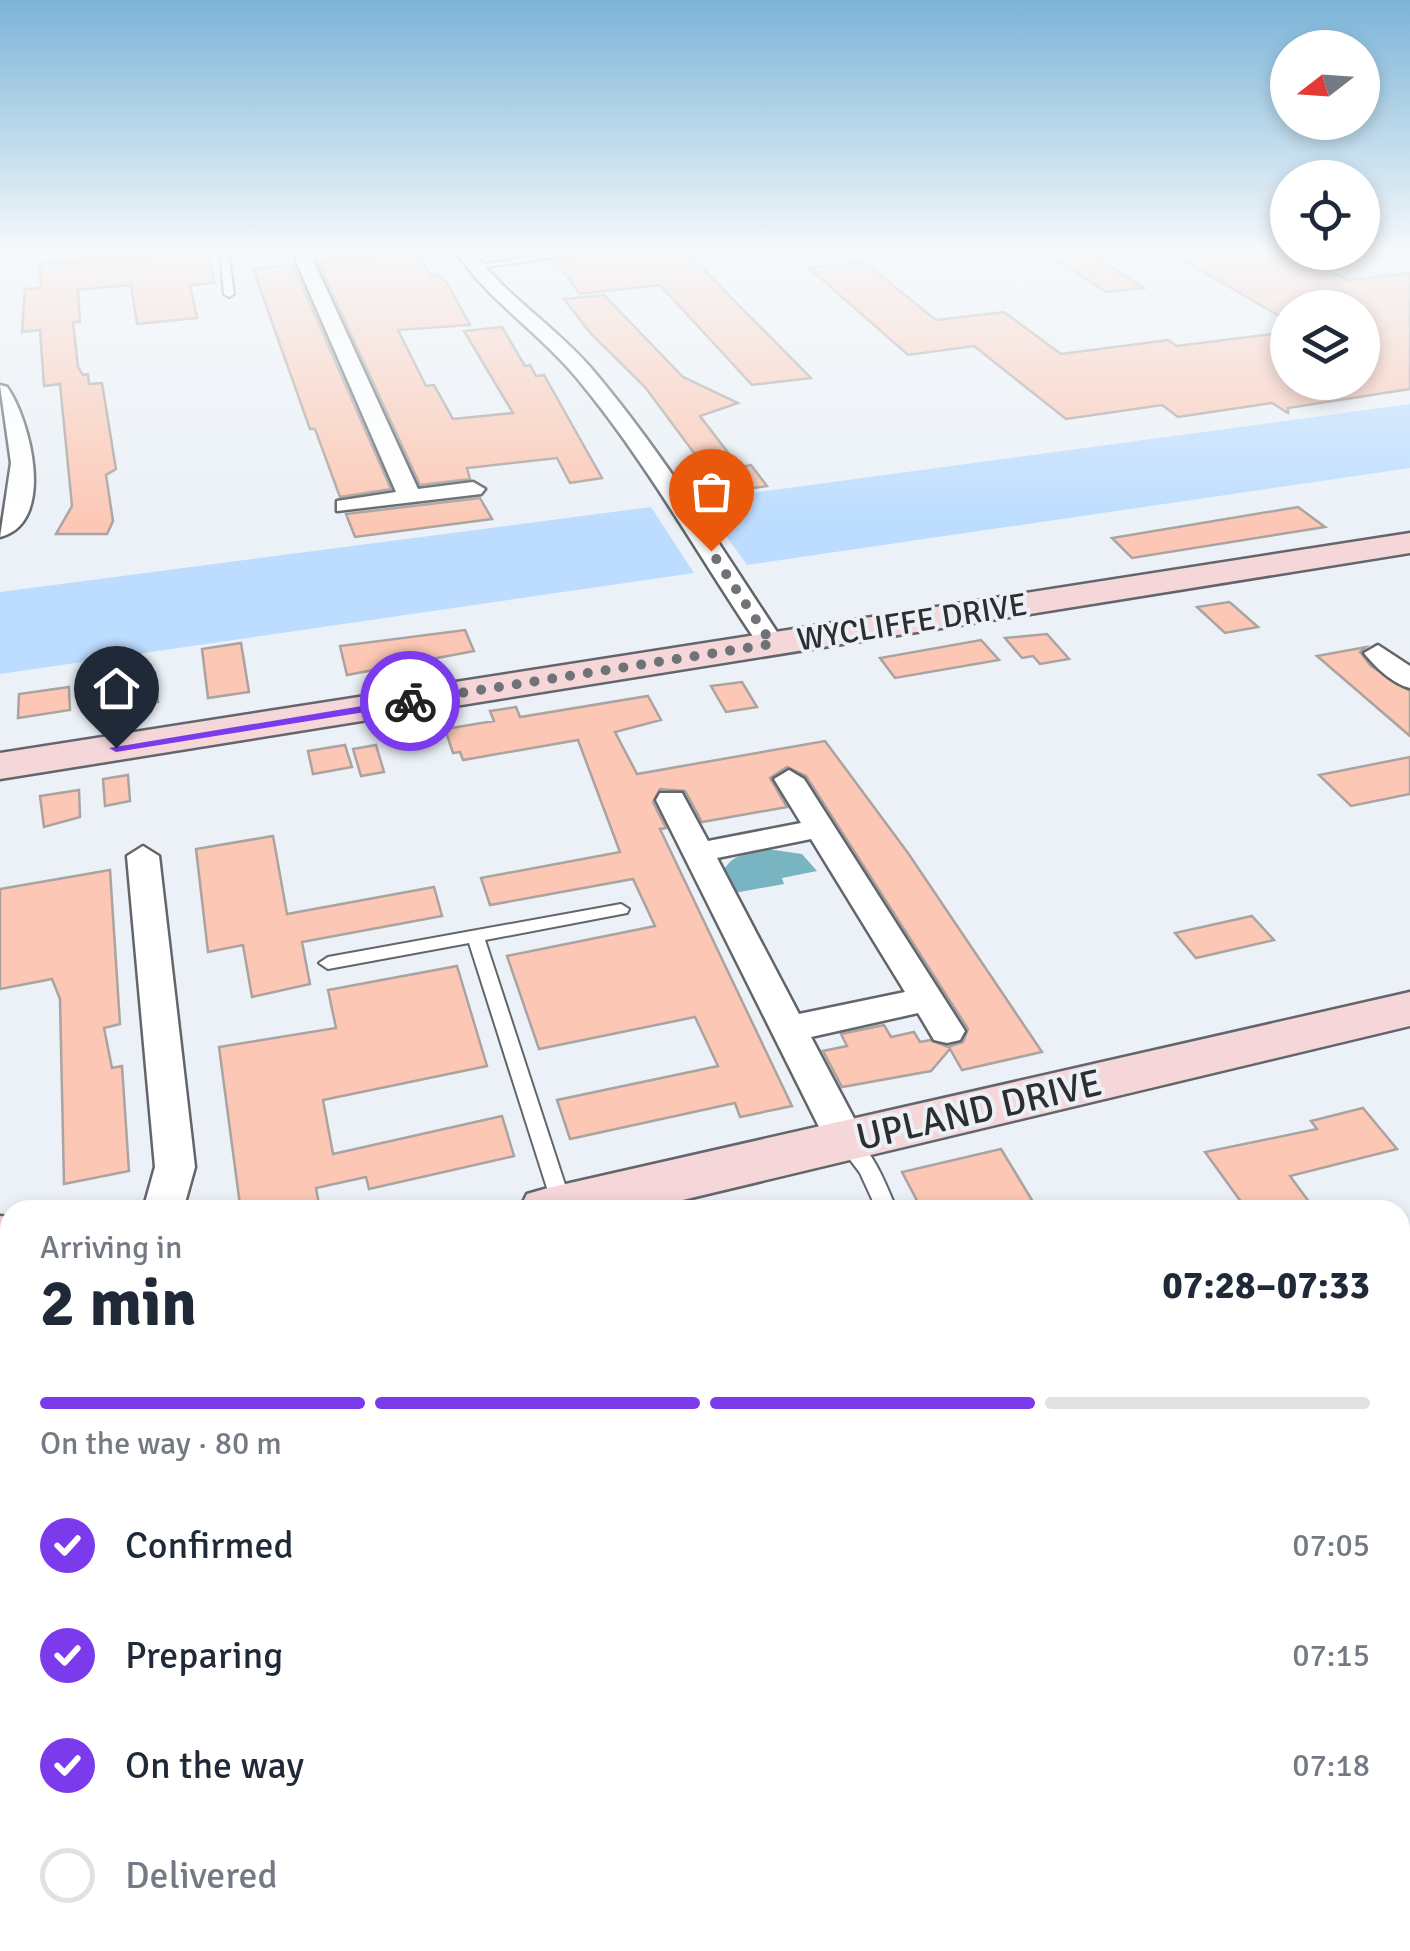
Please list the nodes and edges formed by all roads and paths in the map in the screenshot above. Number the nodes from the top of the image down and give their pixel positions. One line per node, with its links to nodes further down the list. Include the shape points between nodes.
1 (340, 341): 5 (street)
2 (554, 341): 9 (street, via 587,376)
3 (0, 391): 7 (street, via 18,417 20,488 19,512)
4 (473, 490): 5 (street)
5 (410, 498): 6 (street)
6 (345, 506)
7 (0, 530)
8 (1410, 543): 9 (street, WYCLIFFE DRIVE)
9 (772, 644): 12 (street, WYCLIFFE DRIVE)
10 (1378, 653): 11 (street)
11 (1410, 680)
12 (0, 766)
13 (790, 779): 15 (street)
14 (671, 800): 16 (street)
15 (821, 828): 16 (street); 21 (street)
16 (698, 852): 23 (street)
17 (142, 856): 26 (street, via 175,1167)
18 (621, 908): 19 (lane)
19 (475, 936): 20 (lane); 27 (lane)
20 (328, 963)
21 (927, 999): 23 (street); 24 (street)
22 (1410, 1009): 25 (street, UPLAND DRIVE)
23 (789, 1029): 25 (street)
24 (947, 1031)
25 (846, 1141): 28 (street, UPLAND DRIVE); 29 (lane)
26 (167, 1200)
27 (553, 1200)
28 (590, 1200)
29 (883, 1200)

